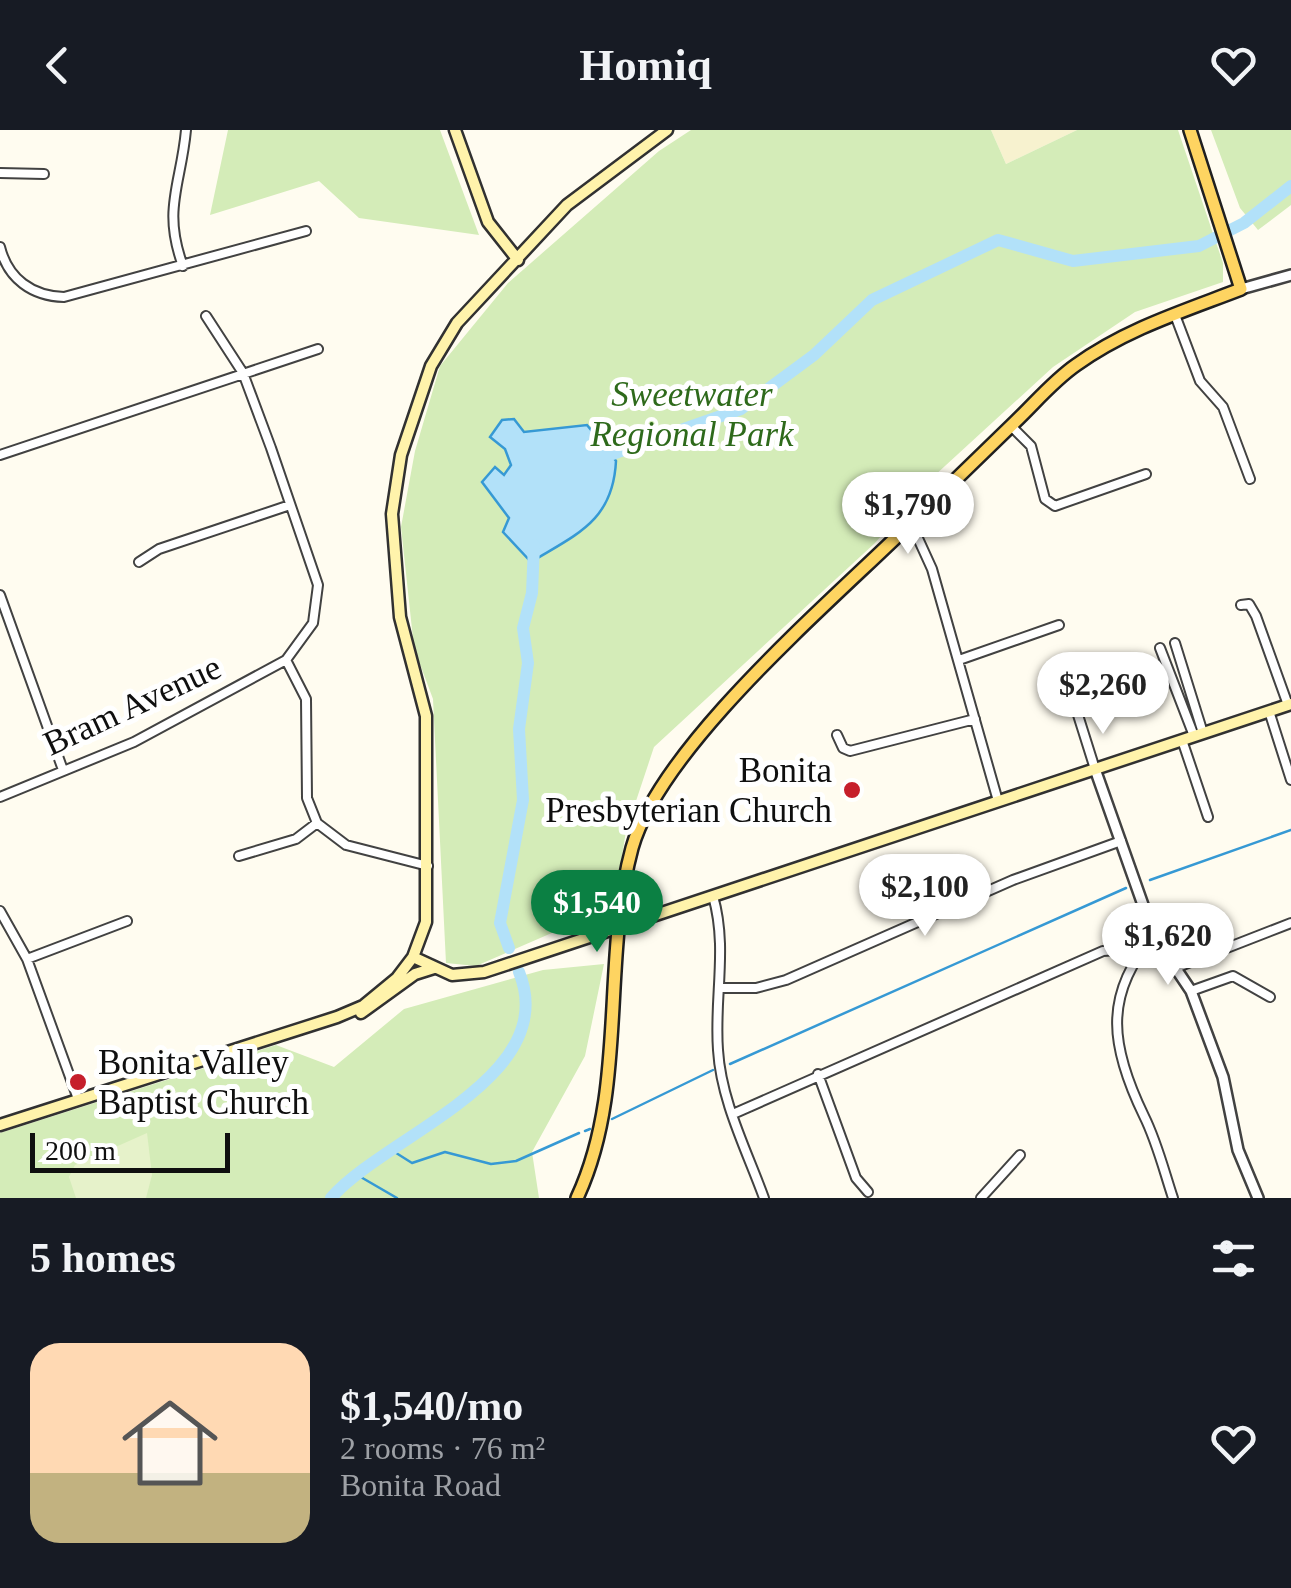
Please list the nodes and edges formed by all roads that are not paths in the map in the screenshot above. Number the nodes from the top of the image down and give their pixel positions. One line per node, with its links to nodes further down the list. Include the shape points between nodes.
1 (186, 130): 10 (street, via 170,208)
2 (455, 130): 9 (main road, via 488,222)
3 (668, 130): 9 (main road, via 579,195)
4 (1190, 130): 12 (main road)
5 (0, 172): 6 (street)
6 (44, 174)
7 (306, 232): 10 (street)
8 (0, 247): 10 (street, via 20,282 56,297)
9 (518, 260): 47 (main road, via 437,351 394,491 400,617 426,716)
10 (183, 266)
11 (1291, 275): 12 (street)
12 (1241, 289): 13 (main road)
13 (1175, 314): 17 (main road, via 1073,367); 20 (street, via 1200,381 1224,407)
14 (206, 316): 16 (street)
15 (318, 349): 16 (street)
16 (242, 372): 18 (street); 21 (street)
17 (1011, 426): 19 (street, via 1031,446 1045,499 1055,506); 22 (main road)
18 (0, 455)
19 (1146, 474)
20 (1250, 479)
21 (290, 506): 23 (street); 29 (street, via 318,599 308,633)
22 (911, 524): 30 (street); 52 (main road, via 676,765 633,845)
23 (139, 562)
24 (0, 595): 39 (street)
25 (1240, 605): 31 (street, via 1249,604 1256,616)
26 (1059, 624): 30 (street)
27 (1175, 643): 35 (street)
28 (1160, 648): 35 (street)
29 (286, 660): 39 (street, Bram Avenue, via 134,742); 44 (street, via 306,700 306,798)
30 (959, 660): 34 (street)
31 (1289, 704): 32 (main road)
32 (1269, 711): 35 (main road); 40 (street)
33 (1078, 714): 38 (street)
34 (975, 718): 36 (street, via 850,751); 42 (street)
35 (1199, 734): 37 (main road)
36 (837, 735)
37 (1182, 740): 38 (main road); 43 (street)
38 (1096, 769): 42 (main road); 45 (street)
39 (63, 770): 41 (street, Bram Avenue)
40 (1291, 780)
41 (0, 796)
42 (998, 801): 48 (main road)
43 (1208, 817)
44 (317, 823): 46 (street, via 296,839); 47 (street, via 346,845)
45 (1121, 841): 53 (street); 59 (street, via 1013,880 786,980)
46 (239, 856)
47 (428, 866): 54 (main road, via 426,922)
48 (712, 896): 52 (main road); 59 (street, via 722,941)
49 (0, 911): 56 (street)
50 (128, 921): 56 (street)
51 (1291, 923): 57 (street)
52 (620, 926): 58 (main road, via 467,976); 69 (main road, via 603,1115)
53 (1154, 936): 55 (street); 57 (street)
54 (413, 957): 58 (main road); 62 (main road, via 382,992)
55 (1134, 958): 63 (street, via 1102,951); 72 (street, via 1119,1002 1118,1048)
56 (26, 959): 64 (street)
57 (1178, 967): 60 (street)
58 (434, 968): 62 (main road, via 410,977 374,1008)
59 (720, 988): 65 (street, via 718,1052)
60 (1192, 991): 61 (street, via 1233,976); 73 (street)
61 (1270, 997)
62 (337, 1017): 64 (main road)
63 (818, 1074): 65 (street); 68 (street, via 856,1178)
64 (78, 1099): 66 (main road)
65 (733, 1114): 70 (street)
66 (0, 1125)
67 (1020, 1155): 71 (street)
68 (868, 1192)
69 (577, 1198)
70 (764, 1198)
71 (980, 1198)
72 (1173, 1198)
73 (1258, 1198)

